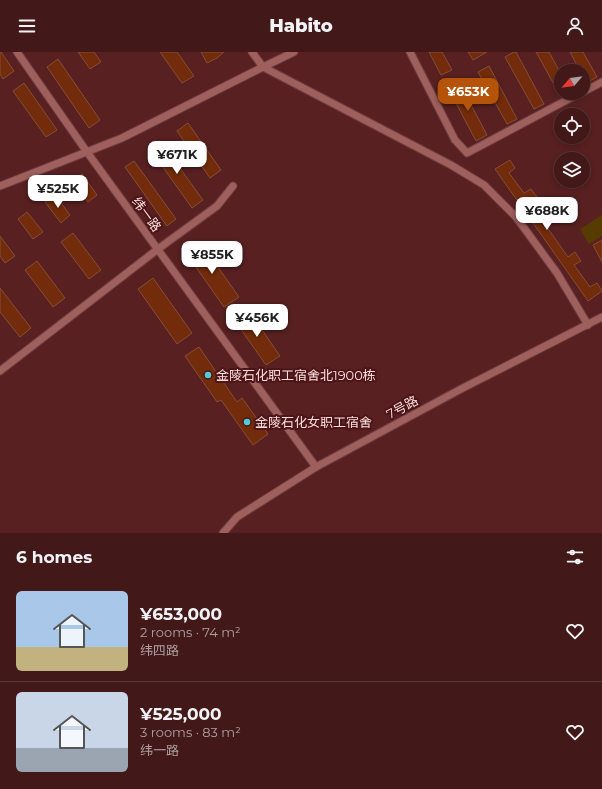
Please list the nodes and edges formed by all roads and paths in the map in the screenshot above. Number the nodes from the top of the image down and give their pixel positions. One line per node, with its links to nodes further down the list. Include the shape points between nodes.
1 (18, 52): 9 (street, 纬一路)
2 (252, 52): 5 (street)
3 (294, 52): 5 (street)
4 (410, 52): 8 (street, via 455,140 467,152)
5 (263, 67): 9 (street, via 122,138); 14 (street, via 451,165 484,185 516,217 557,273)
6 (602, 82): 7 (street)
7 (590, 88)
8 (567, 100)
9 (87, 152): 10 (street); 12 (street, 纬一路)
10 (0, 186)
11 (232, 186): 12 (street, via 217,206)
12 (158, 249): 15 (street); 16 (street, 纬一路)
13 (602, 317): 14 (street, 7号路)
14 (588, 324): 16 (street, 7号路)
15 (0, 371)
16 (316, 467): 17 (street, 7号路, via 237,517)
17 (223, 533)

